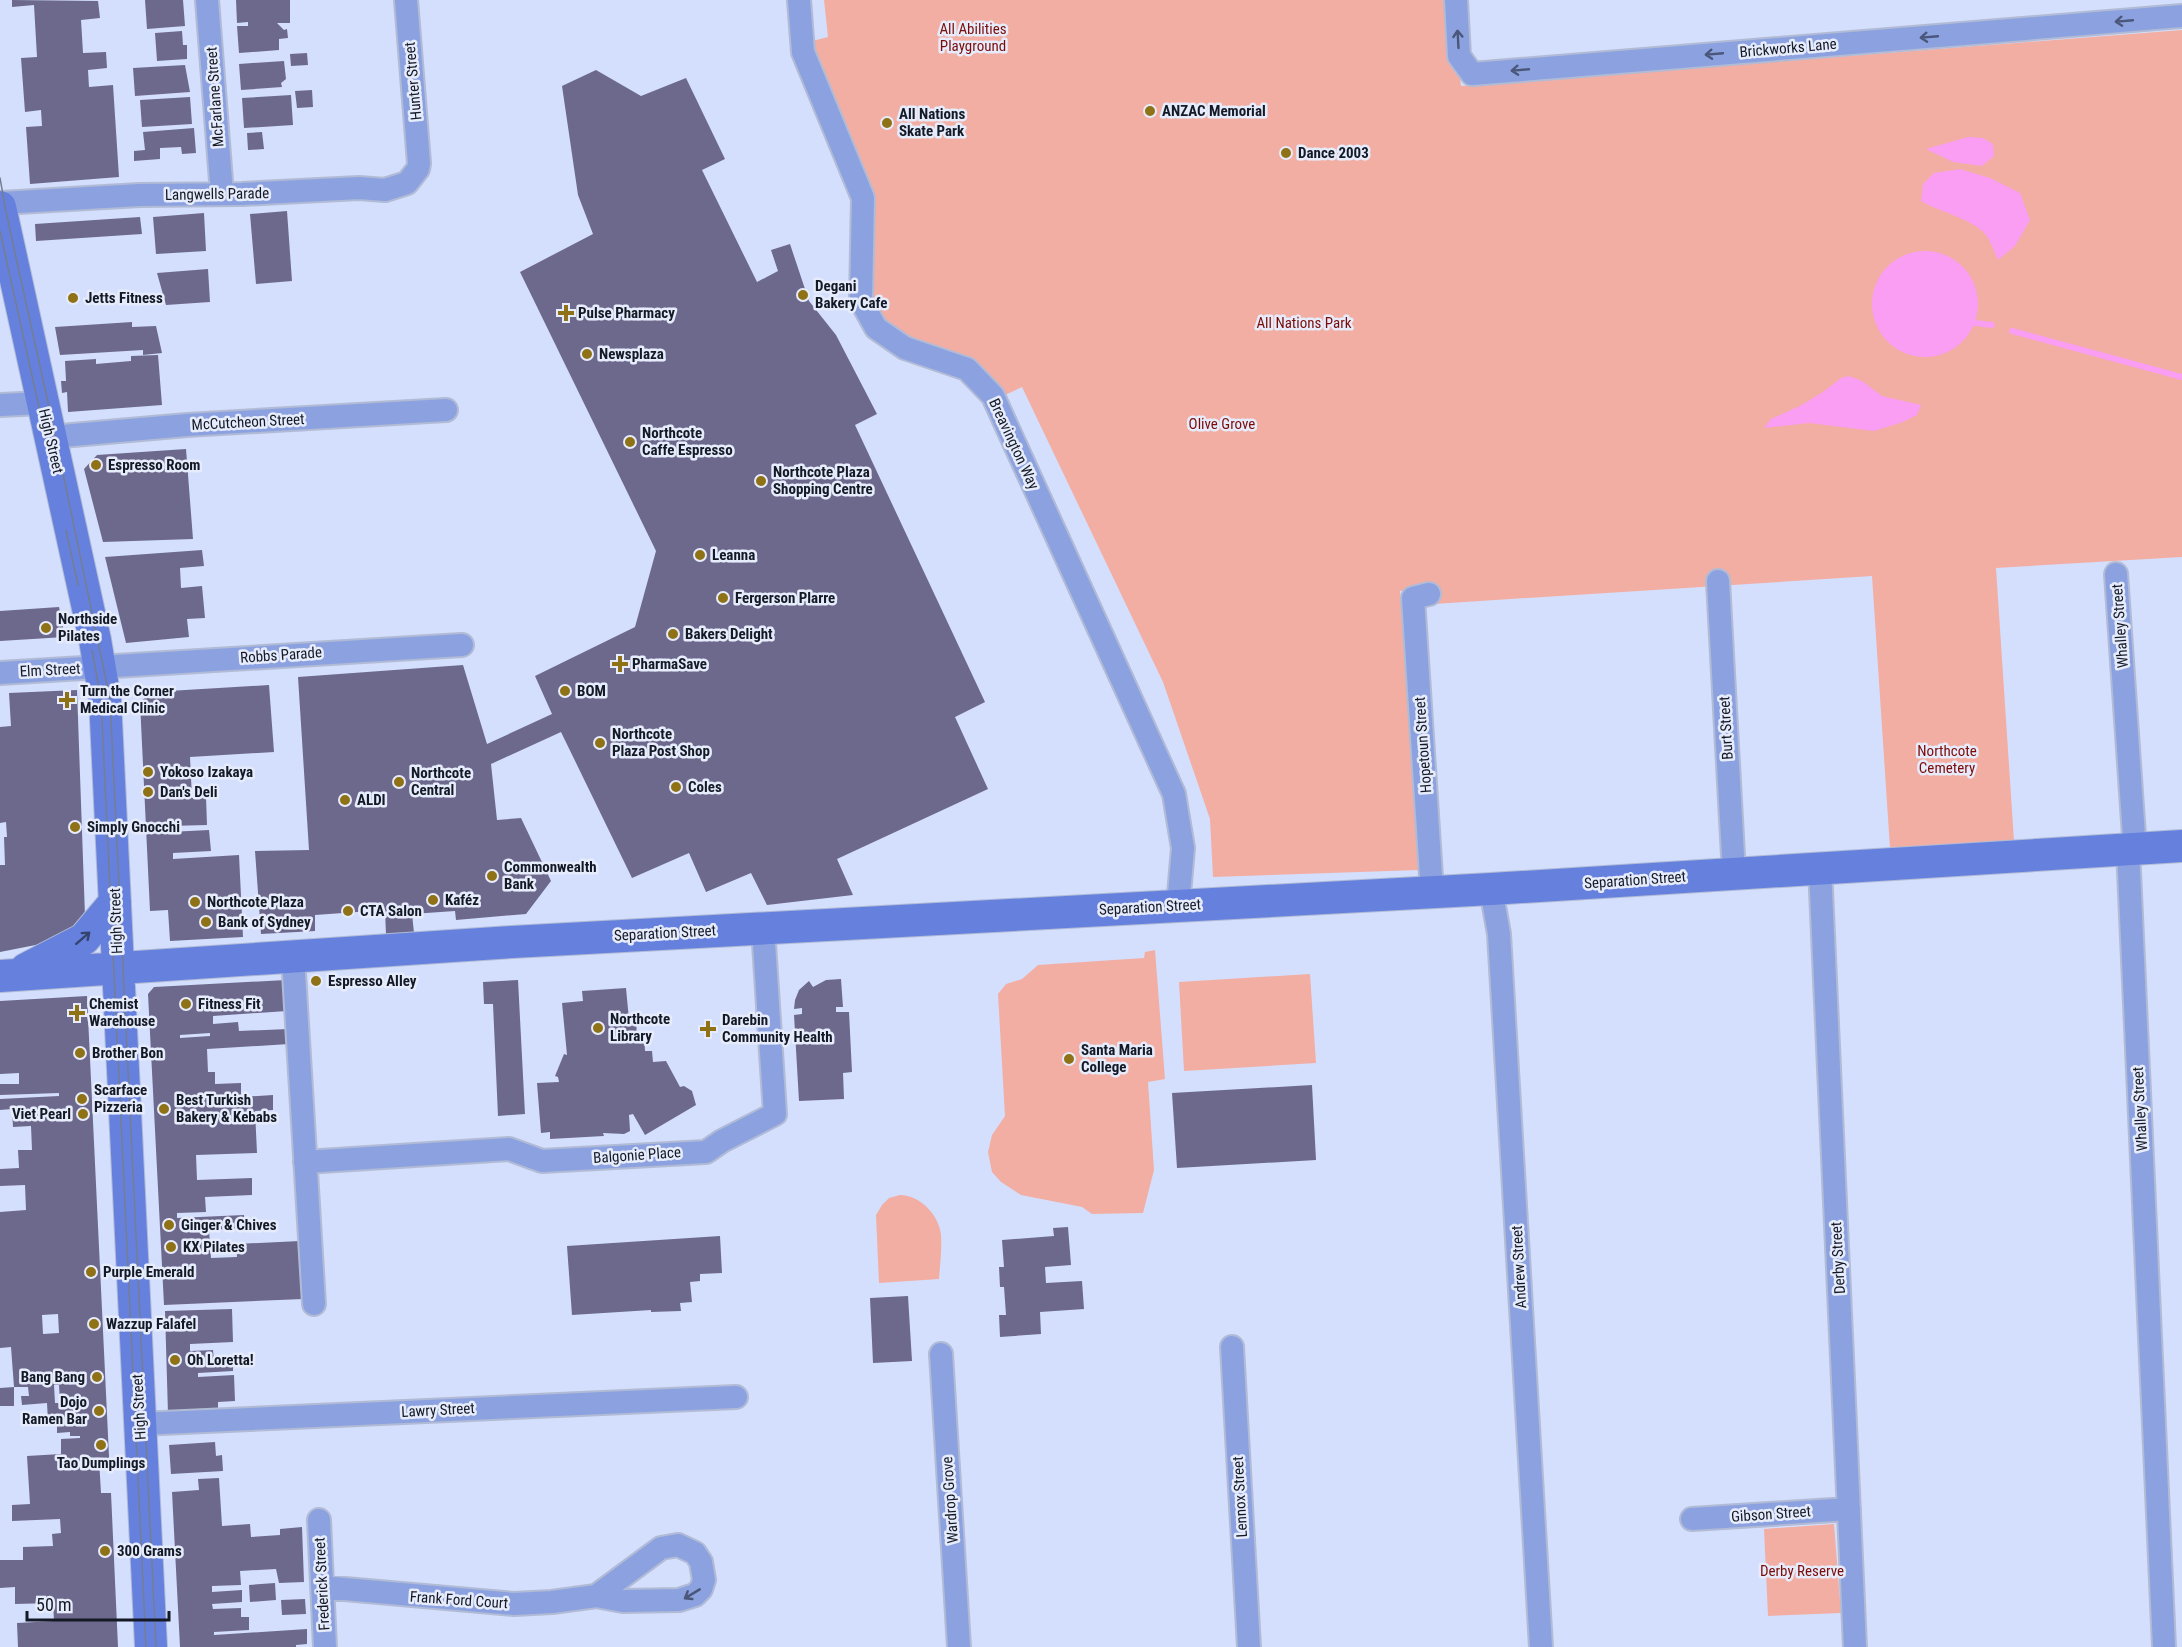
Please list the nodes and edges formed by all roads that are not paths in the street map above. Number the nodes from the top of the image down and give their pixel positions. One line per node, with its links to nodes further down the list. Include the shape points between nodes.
1 (207, 0): 7 (street, McFarlane Street)
2 (406, 0): 6 (street, Hunter Street)
3 (799, 0): 26 (street, Breavington Way, via 803,52 863,198 861,301 876,328 905,348 968,369 993,396 1174,794 1183,848)
4 (1456, 0): 5 (street, Brickworks Lane, one-way to 4, via 1472,74 1459,56)
5 (2182, 16)
6 (419, 163): 7 (street, Langwells Parade, via 414,176 395,188)
7 (222, 194): 8 (street, Langwells Parade, via 140,195)
8 (0, 205): 9 (street, High Street)
9 (43, 403): 10 (street); 12 (street, High Street)
10 (0, 405)
11 (446, 410): 12 (street, McCutcheon Street)
12 (50, 436): 17 (street, High Street)
13 (2116, 574): 20 (street, Whalley Street, via 2134,839)
14 (1718, 581): 22 (street, Burt Street)
15 (1415, 596): 24 (street, Hopetoun Street)
16 (462, 645): 17 (street, Robbs Parade)
17 (100, 667): 18 (street, Elm Street); 25 (street, High Street, via 107,724)
18 (0, 673)
19 (2182, 846): 20 (street, Separation Street)
20 (2128, 849): 21 (street, Separation Street); 48 (street, Whalley Street)
21 (1821, 868): 22 (street, Separation Street); 37 (street, Derby Street)
22 (1734, 874): 23 (street, Separation Street)
23 (1491, 889): 24 (street, Separation Street); 46 (street, Andrew Street, via 1499,934)
24 (1432, 892): 26 (street, Separation Street)
25 (115, 902): 29 (street, High Street); 30 (street, one-way to 25, via 84,939)
26 (1178, 906): 27 (street, Separation Street)
27 (763, 928): 28 (street, Separation Street); 31 (street, Balgonie Place, via 775,1114 706,1152 542,1161 509,1149)
28 (293, 957): 29 (street, Separation Street); 31 (street)
29 (118, 969): 30 (street, Separation Street); 36 (street, High Street)
30 (7, 976)
31 (305, 1162): 32 (street)
32 (314, 1304)
33 (1232, 1347): 45 (street, Lennox Street)
34 (940, 1353): 44 (street, Wardrop Grove)
35 (736, 1397): 36 (street, Lawry Street)
36 (140, 1424): 42 (street, High Street)
37 (1849, 1509): 38 (street, Gibson Street); 47 (street, Derby Street)
38 (1692, 1519)
39 (319, 1520): 40 (street, Frederick Street)
40 (322, 1587): 41 (street, Frank Ford Court, via 514,1604); 43 (street, Frederick Street)
41 (596, 1596)
42 (151, 1647)
43 (325, 1647)
44 (958, 1647)
45 (1249, 1647)
46 (1541, 1647)
47 (1855, 1647)
48 (2164, 1647)

